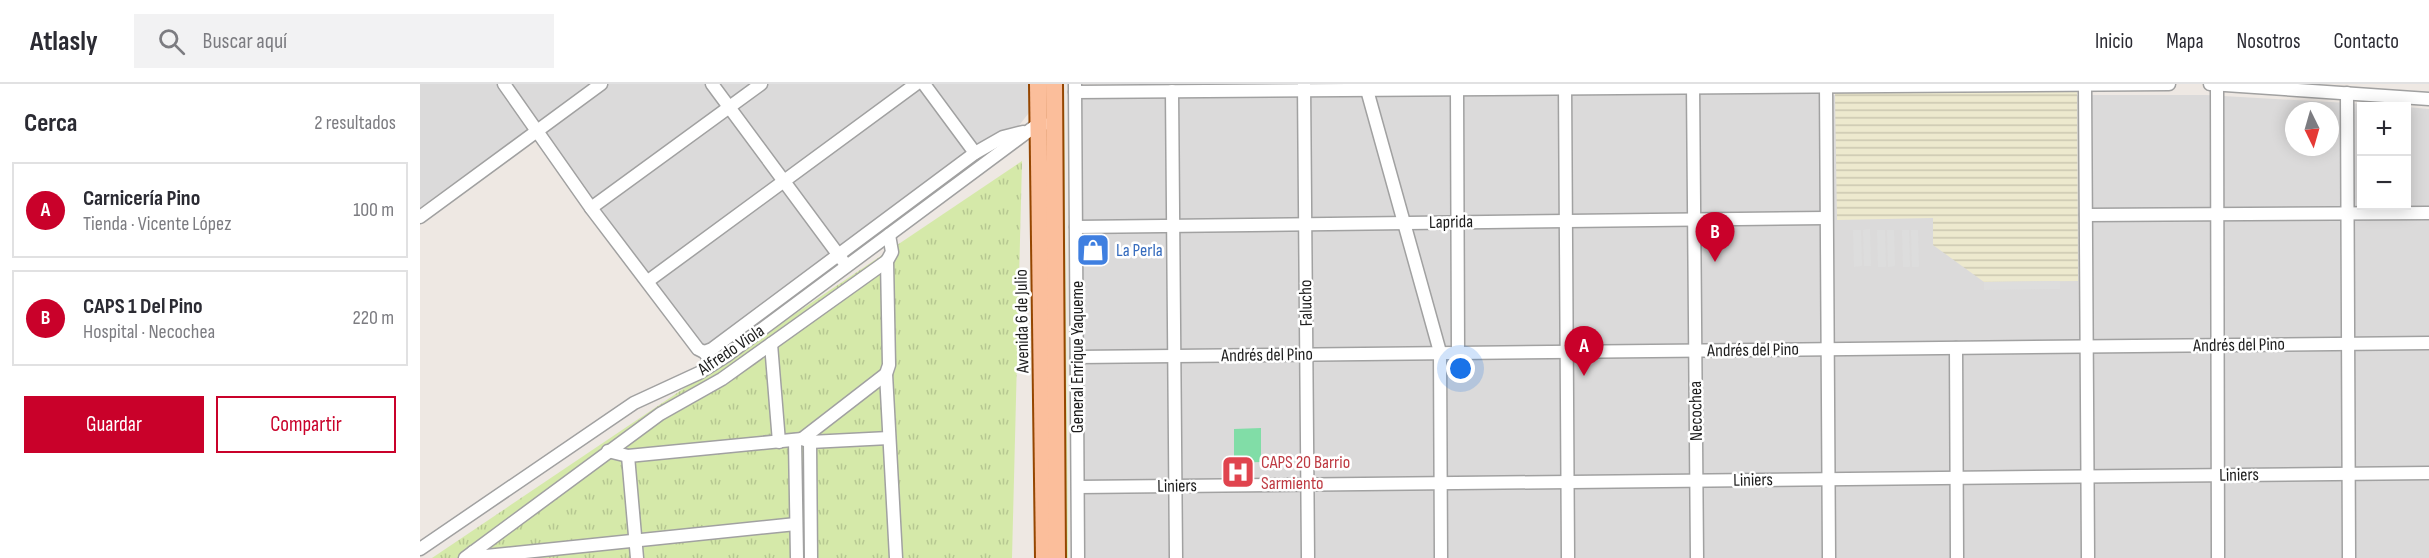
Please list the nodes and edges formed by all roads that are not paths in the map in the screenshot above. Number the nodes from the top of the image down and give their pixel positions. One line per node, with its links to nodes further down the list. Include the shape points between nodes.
1 (504, 84): 26 (street)
2 (601, 84): 26 (street)
3 (712, 84): 24 (street)
4 (761, 84): 24 (street)
5 (916, 84): 28 (street)
6 (924, 84): 27 (street)
7 (1038, 84): 25 (main road, Avenida 6 de Julio)
8 (1054, 84): 25 (main road, Avenida 6 de Julio)
9 (1724, 84): 11 (street)
10 (2169, 84): 13 (street)
11 (1693, 85): 12 (street); 15 (street); 36 (street, Necochea)
12 (1829, 85): 13 (street); 35 (street)
13 (2085, 85): 33 (street)
14 (2213, 85): 22 (street); 31 (street)
15 (1565, 86): 18 (street); 20 (street); 37 (street)
16 (1304, 87): 17 (street); 19 (street); 21 (street); 40 (street, Falucho)
17 (1364, 87): 18 (street); 39 (street)
18 (1434, 87): 20 (street)
19 (1075, 89): 21 (street); 42 (street, General Enrique Yaqueme)
20 (1457, 89): 38 (street)
21 (1172, 91): 41 (street)
22 (2347, 93): 23 (street); 32 (street)
23 (2429, 99)
24 (729, 108): 28 (street); 29 (street)
25 (1040, 126): 27 (street, Alfredo Viola, via 1003,137); 43 (street, Alfredo Viola); 91 (main road, Avenida 6 de Julio); 92 (main road, Avenida 6 de Julio)
26 (538, 130): 29 (street); 34 (street)
27 (975, 153): 44 (street, Alfredo Viola)
28 (784, 181): 44 (street); 47 (street)
29 (591, 208): 47 (street)
30 (2429, 213): 32 (street)
31 (2216, 214): 32 (street); 33 (street); 51 (street)
32 (2348, 214): 50 (street)
33 (2086, 215): 52 (street)
34 (420, 217)
35 (1826, 218): 36 (street, Laprida); 54 (street)
36 (1694, 219): 37 (street, Laprida); 55 (street, Necochea)
37 (1566, 221): 38 (street, Laprida); 56 (street)
38 (1458, 222): 39 (street, Laprida); 59 (street)
39 (1402, 223): 40 (street, Laprida); 58 (street)
40 (1305, 224): 41 (street, Laprida); 60 (street, Falucho)
41 (1173, 225): 42 (street, Laprida); 61 (street)
42 (1076, 227): 62 (street, General Enrique Yaqueme)
43 (889, 235): 45 (street, via 892,252); 46 (street, Alfredo Viola)
44 (839, 255): 46 (street); 57 (street, Alfredo Viola)
45 (887, 261): 49 (street); 64 (street)
46 (847, 266): 63 (street, Alfredo Viola)
47 (648, 281): 57 (street)
48 (2429, 343): 50 (street, Andrés del Pino)
49 (771, 344): 67 (street); 68 (street)
50 (2348, 344): 51 (street, Andrés del Pino); 71 (street)
51 (2217, 345): 52 (street, Andrés del Pino); 72 (street)
52 (2086, 346): 53 (street, Andrés del Pino); 73 (street)
53 (1956, 348): 54 (street, Andrés del Pino); 74 (street)
54 (1827, 349): 55 (street, Andrés del Pino); 75 (street)
55 (1695, 350): 56 (street, Andrés del Pino); 76 (street, Necochea)
56 (1568, 351): 59 (street, Andrés del Pino); 77 (street)
57 (704, 352): 63 (street)
58 (1440, 352): 59 (street, Andrés del Pino); 60 (street, Andrés del Pino); 78 (street)
59 (1458, 352)
60 (1306, 355): 61 (street, Andrés del Pino); 79 (street, Falucho)
61 (1174, 356): 62 (street, Andrés del Pino); 80 (street)
62 (1077, 357): 81 (street, General Enrique Yaqueme)
63 (713, 364): 84 (street, Alfredo Viola, via 634,404)
64 (886, 374): 65 (street); 66 (street)
65 (889, 438): 66 (street); 90 (street)
66 (802, 440): 67 (street); 82 (street); 89 (street)
67 (779, 442): 69 (street)
68 (608, 451): 69 (street); 85 (street)
69 (628, 456): 83 (street)
70 (2429, 473): 71 (street, Liniers)
71 (2349, 474): 72 (street, Liniers); 103 (street)
72 (2217, 476): 73 (street, Liniers); 102 (street)
73 (2087, 477): 74 (street, Liniers); 101 (street)
74 (1957, 478): 75 (street, Liniers); 100 (street)
75 (1828, 479): 76 (street, Liniers); 99 (street)
76 (1697, 481): 77 (street, Liniers); 98 (street, Necochea)
77 (1568, 482): 78 (street, Liniers); 97 (street)
78 (1441, 484): 79 (street, Liniers); 96 (street)
79 (1307, 485): 80 (street, Liniers); 95 (street, Falucho)
80 (1176, 486): 81 (street, Liniers); 94 (street)
81 (1078, 487): 93 (street, General Enrique Yaqueme)
82 (796, 524): 83 (street); 88 (street)
83 (635, 540): 86 (street); 87 (street)
84 (420, 549)
85 (469, 555): 86 (street)
86 (486, 557)
87 (637, 558)
88 (796, 558)
89 (811, 558)
90 (896, 558)
91 (1044, 558)
92 (1057, 558)
93 (1078, 558)
94 (1176, 558)
95 (1308, 558)
96 (1441, 558)
97 (1568, 558)
98 (1697, 558)
99 (1829, 558)
100 (1957, 558)
101 (2088, 558)
102 (2218, 558)
103 (2349, 558)

